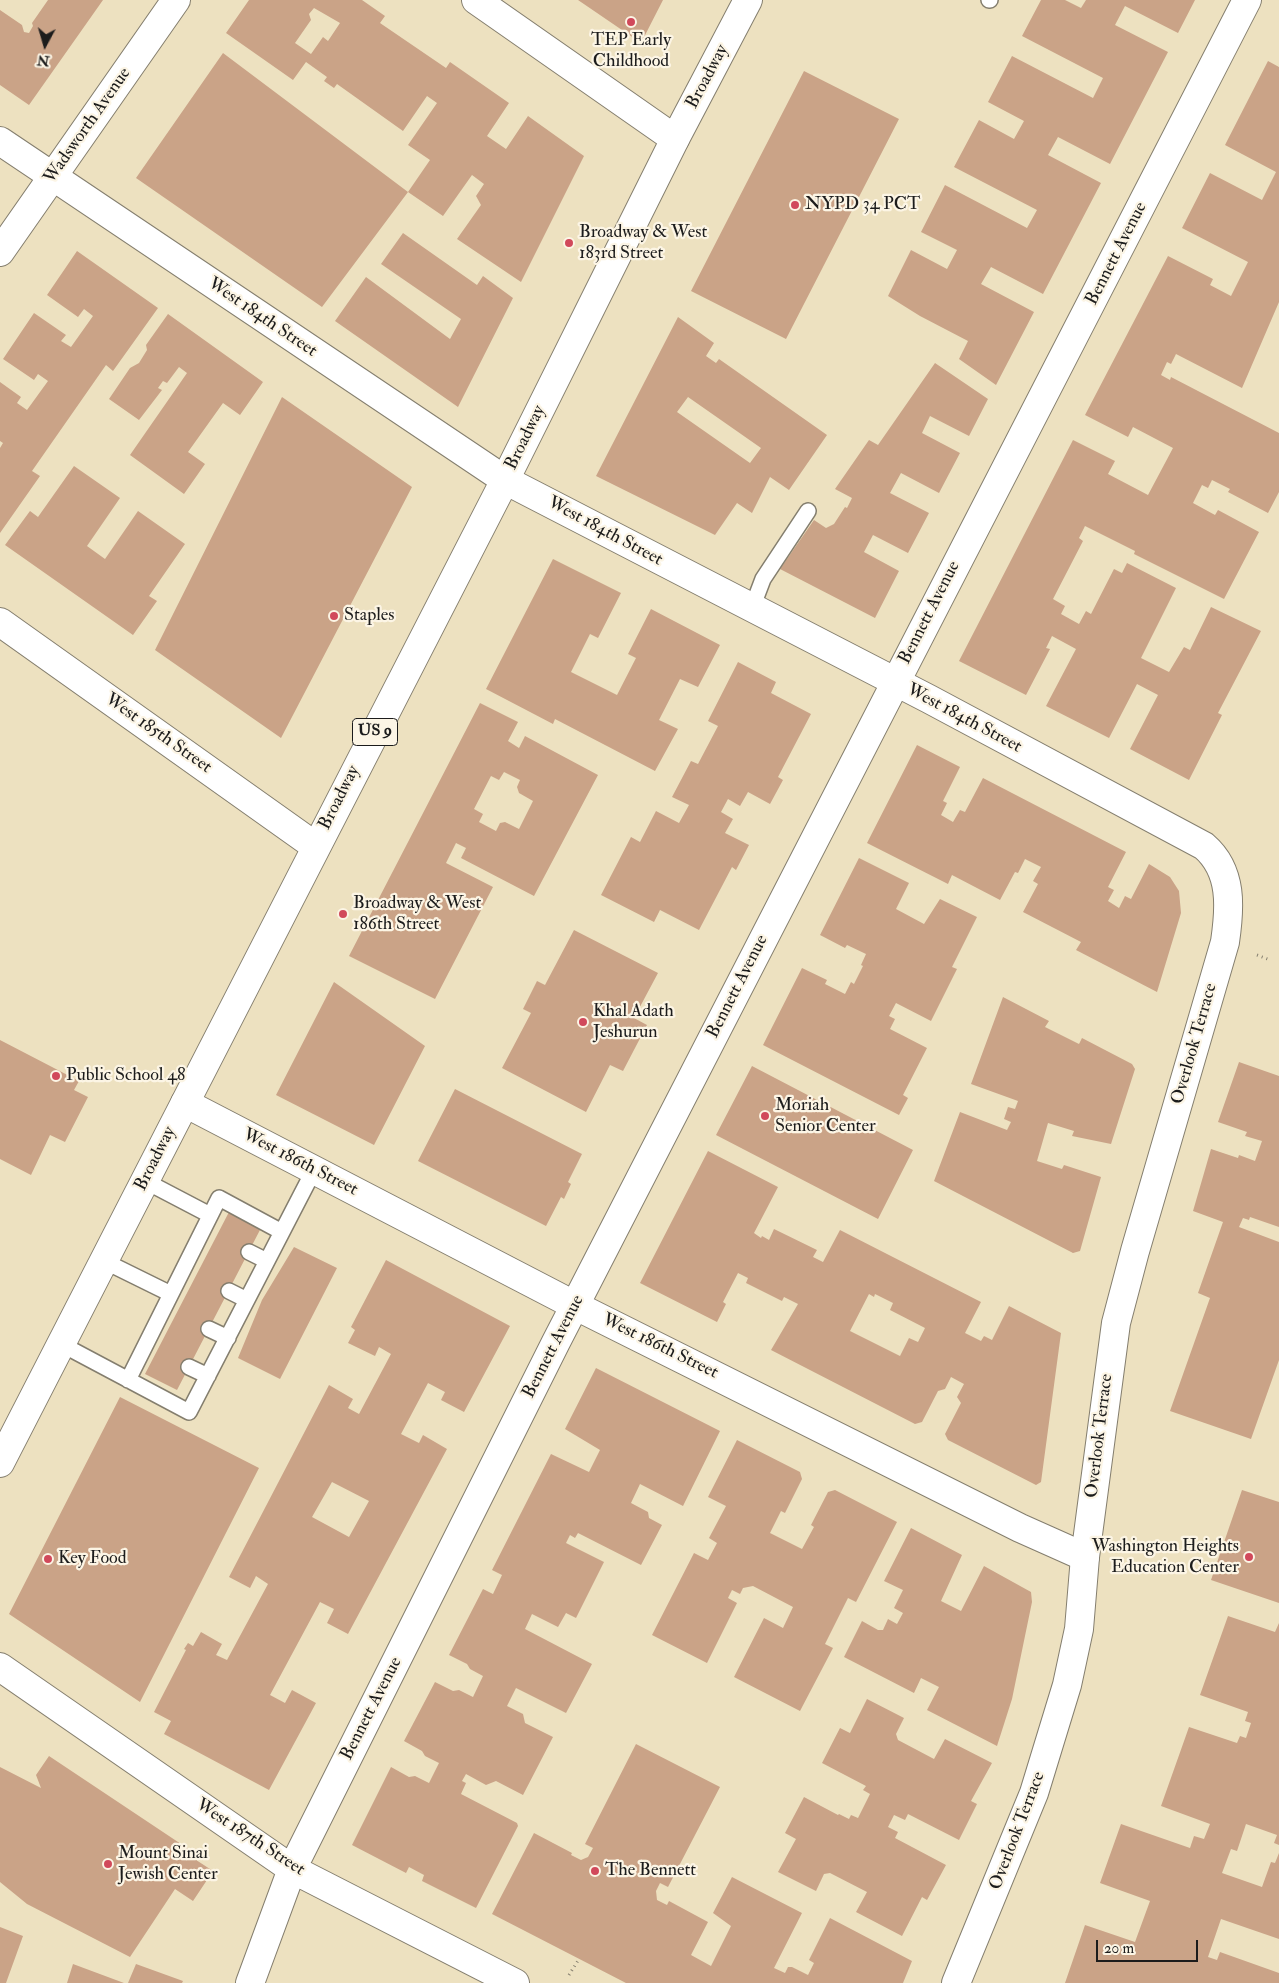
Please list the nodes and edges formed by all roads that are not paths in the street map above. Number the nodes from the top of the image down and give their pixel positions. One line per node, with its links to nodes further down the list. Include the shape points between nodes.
1 (176, 0): 7 (street, Wadsworth Avenue)
2 (476, 0): 5 (street)
3 (748, 0): 5 (street, Broadway / US 9)
4 (1247, 0): 13 (street, Bennett Avenue)
5 (675, 139): 9 (street, Broadway / US 9)
6 (0, 141): 7 (street, West 184th Street)
7 (52, 177): 8 (street, Wadsworth Avenue); 9 (street, West 184th Street)
8 (0, 252)
9 (505, 480): 11 (street, West 184th Street); 14 (street, Broadway / US 9)
10 (808, 511): 11 (lane, via 764,579)
11 (752, 608): 13 (street, West 184th Street)
12 (0, 622): 14 (street, West 185th Street)
13 (895, 683): 15 (street, West 184th Street, via 1204,846 1216,860); 27 (street, Bennett Avenue)
14 (316, 846): 16 (street, Broadway / US 9)
15 (1227, 884): 35 (street, Overlook Terrace, via 1229,908 1225,942 1116,1323)
16 (185, 1104): 17 (street, West 186th Street); 18 (street, Broadway / US 9)
17 (314, 1170): 20 (lane); 27 (street, West 186th Street)
18 (145, 1181): 19 (lane); 22 (street, Broadway / US 9)
19 (210, 1226): 20 (lane, via 219,1198); 26 (lane)
20 (282, 1232): 23 (lane)
21 (249, 1252): 23 (lane)
22 (104, 1261): 26 (lane); 30 (street, Broadway / US 9)
23 (267, 1261): 25 (lane)
24 (228, 1291): 25 (lane)
25 (247, 1300): 29 (lane)
26 (171, 1304): 33 (lane, via 151,1348)
27 (574, 1305): 35 (street, West 186th Street, via 1020,1528); 37 (street, Bennett Avenue)
28 (209, 1329): 29 (lane)
29 (228, 1338): 32 (lane)
30 (61, 1344): 33 (lane); 34 (street, Broadway / US 9)
31 (190, 1367): 32 (lane)
32 (208, 1376): 33 (lane, via 189,1412)
33 (128, 1380)
34 (0, 1463)
35 (1085, 1557): 40 (street, Overlook Terrace, via 1079,1629 1050,1744 1034,1793)
36 (0, 1667): 37 (street, West 187th Street)
37 (292, 1869): 38 (street, Bennett Avenue); 39 (street, West 187th Street)
38 (250, 1983)
39 (515, 1983)
40 (956, 1983)

